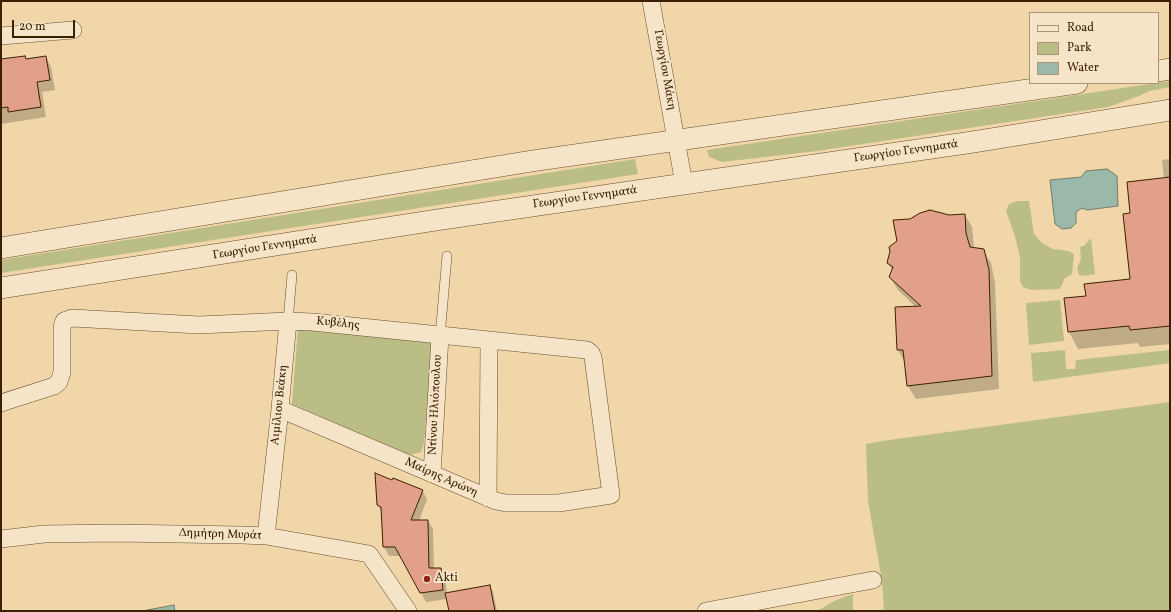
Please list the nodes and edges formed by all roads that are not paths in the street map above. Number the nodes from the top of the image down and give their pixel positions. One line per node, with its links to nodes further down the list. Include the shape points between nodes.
1 (651, 1): 8 (street, Γεωργίου Μάκη)
2 (73, 30): 3 (street)
3 (1, 36)
4 (1170, 69): 5 (street)
5 (1159, 71)
6 (1071, 84): 8 (street)
7 (1170, 110): 9 (street, Γεωργίου Γεννηματά, via 980,141)
8 (676, 140): 9 (street, Γεωργίου Μάκη); 10 (street)
9 (684, 184): 13 (street, Γεωργίου Γεννηματά)
10 (1, 248)
11 (447, 256): 15 (lane)
12 (292, 275): 14 (lane, Αιμίλιου Βεάκη)
13 (1, 288)
14 (288, 321): 15 (street, Κυβέλης, via 320,322); 17 (street, Κυβέλης, via 199,324 68,319 62,327 62,372 59,382 54,386); 18 (street, Αιμίλιου Βεάκη)
15 (440, 336): 16 (street, Κυβέλης); 19 (street, Ντίνου Ηλιόπουλου)
16 (489, 341): 20 (street, Κυβέλης, via 587,350 591,353); 21 (street)
17 (1, 403)
18 (280, 409): 19 (street, Μαίρης Αρώνη); 22 (street, Αιμίλιου Βεάκη)
19 (432, 474): 21 (street, Μαίρης Αρώνη)
20 (611, 495): 21 (street, Μαίρης Αρώνη, via 559,503 506,503)
21 (488, 498)
22 (266, 536): 23 (street, Δημήτρη Μυράτ, via 114,533 44,534); 25 (street, Δημήτρη Μυράτ, via 370,554)
23 (1, 539)
24 (873, 580): 26 (street)
25 (408, 611)
26 (706, 611)

